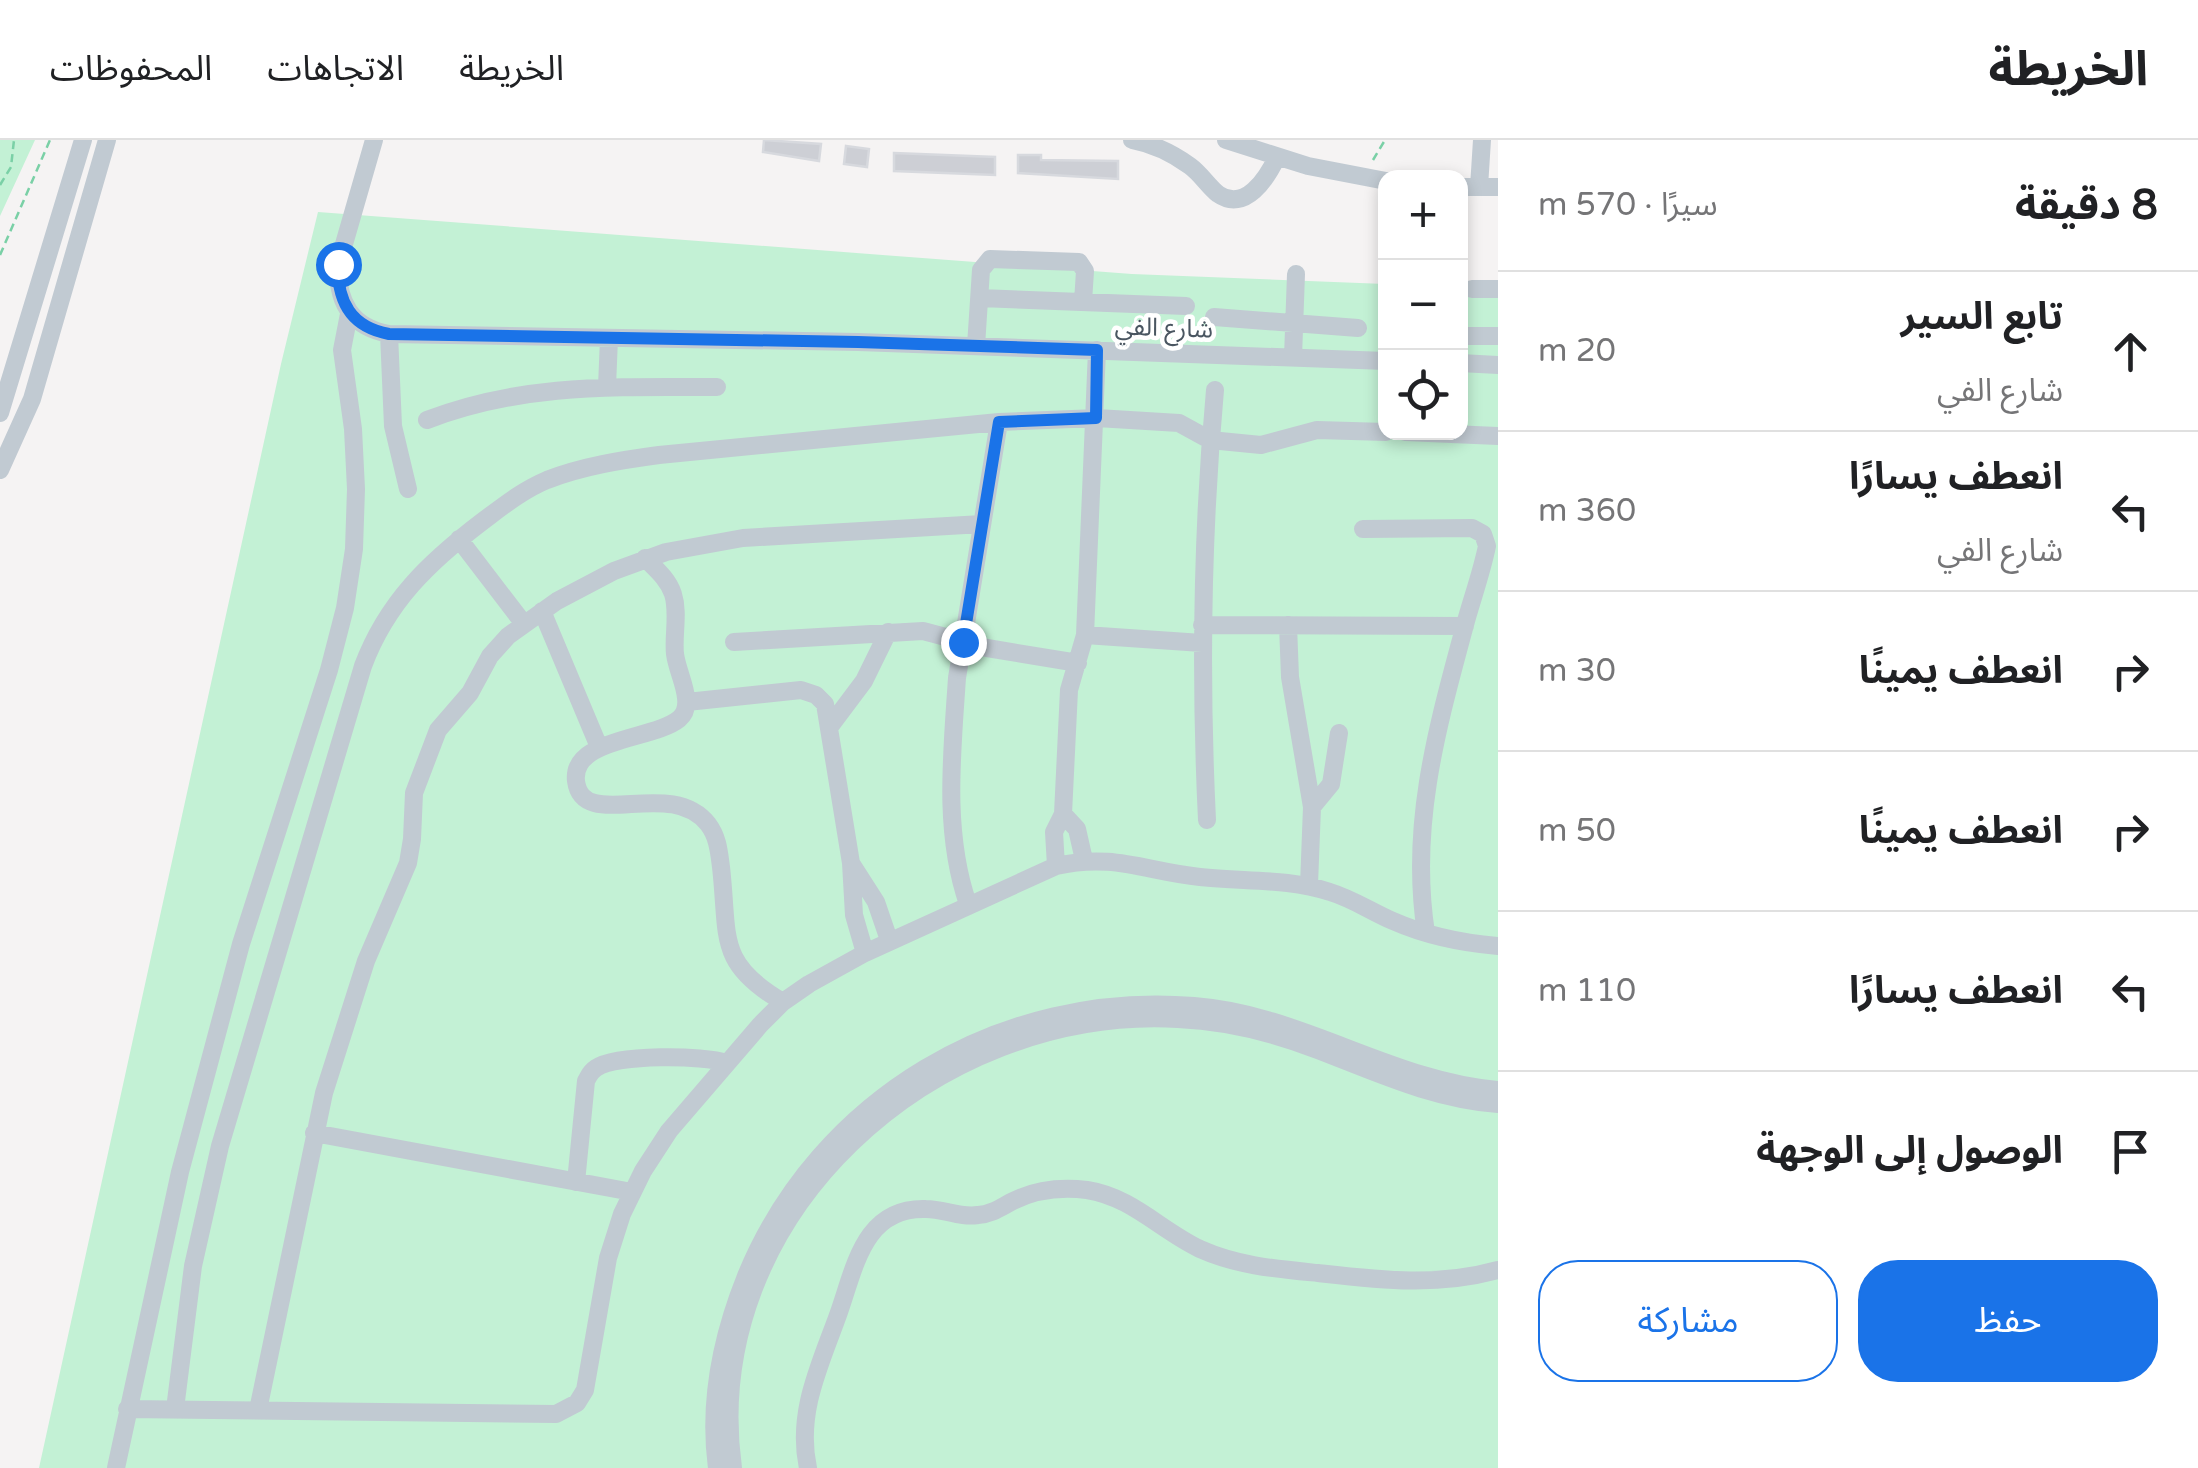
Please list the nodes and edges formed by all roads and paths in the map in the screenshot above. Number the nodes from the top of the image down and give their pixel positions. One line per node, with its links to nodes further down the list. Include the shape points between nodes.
1 (14, 140): 13 (path, via 11,167)
2 (50, 140): 17 (path)
3 (83, 140): 41 (street)
4 (107, 140): 49 (street, via 32,399)
5 (374, 140): 24 (street, via 338,264 340,298)
6 (1132, 140): 16 (street, via 1175,156 1223,197)
7 (1226, 140): 10 (street)
8 (1385, 140): 12 (path, via 1374,155)
9 (1482, 140): 14 (street)
10 (1258, 152): 11 (street); 16 (street)
11 (1277, 157): 12 (street); 16 (street)
12 (1378, 180)
13 (0, 185)
14 (1470, 187): 15 (street)
15 (1498, 187)
16 (1248, 196)
17 (0, 255)
18 (1296, 274): 26 (street)
19 (1472, 289): 20 (street)
20 (1498, 289)
21 (980, 298): 22 (street); 22 (street, via 982,267 990,260 1077,262 1085,268); 32 (street)
22 (1083, 302): 23 (street)
23 (1186, 306)
24 (349, 314): 28 (street, شارع الفي); 89 (street, via 342,350 356,489 345,608 241,944)
25 (1214, 317): 26 (street)
26 (1294, 323): 27 (street); 34 (street)
27 (1358, 328)
28 (389, 334): 31 (street, شارع الفي); 50 (street, via 391,411)
29 (1468, 336): 30 (street)
30 (1498, 336)
31 (609, 338): 32 (street, شارع الفي); 38 (street)
32 (976, 346): 33 (street, شارع الفي)
33 (1097, 350): 34 (street, شارع الفي); 42 (street)
34 (1292, 357): 35 (street, شارع الفي)
35 (1378, 360)
36 (1468, 363): 37 (street)
37 (1498, 365)
38 (606, 386): 39 (street); 43 (street, via 522,392)
39 (716, 387)
40 (1214, 390): 48 (street)
41 (0, 413)
42 (1096, 418): 44 (street); 48 (street, via 1186,424); 61 (street)
43 (427, 420)
44 (999, 422): 51 (street); 53 (street, via 584,468 538,484)
45 (1378, 432): 48 (street, via 1317,430 1261,444)
46 (1468, 435): 47 (street)
47 (1498, 436)
48 (1210, 440): 60 (street)
49 (0, 470)
50 (408, 488)
51 (982, 524): 54 (street, via 742,538); 63 (street)
52 (1362, 528): 58 (street, via 1472,528 1483,534 1486,552)
53 (459, 539): 56 (street); 90 (street, via 396,600 363,666 220,1146 193,1266)
54 (645, 558): 55 (street); 65 (street, via 674,598 676,660)
55 (542, 611): 56 (street); 68 (street)
56 (524, 624): 85 (street, via 490,656 433,740 414,793 408,863 350,1004)
57 (1288, 626): 58 (street); 60 (street); 69 (street)
58 (1465, 626): 77 (street, via 1423,804)
59 (888, 632): 62 (street); 63 (street, via 923,631); 66 (street, via 864,681)
60 (1202, 634): 61 (street); 71 (street)
61 (1085, 635): 64 (street)
62 (734, 642)
63 (963, 642): 64 (street); 76 (street, via 952,804)
64 (1078, 663): 70 (street, via 1068,690)
65 (687, 702): 66 (street, via 806,690 825,704); 68 (street, via 678,720)
66 (831, 725): 73 (street)
67 (1339, 733): 69 (street, via 1331,784)
68 (598, 747): 81 (street, via 578,767 576,782 587,800 604,807 674,804 706,822 719,852 730,954 752,983)
69 (1312, 807): 75 (street)
70 (1063, 814): 72 (street, via 1077,829); 74 (street, via 1054,832)
71 (1207, 820)
72 (1084, 860): 74 (street); 75 (street)
73 (852, 863): 78 (street); 80 (street, via 854,915)
74 (1056, 866): 76 (street)
75 (1309, 886): 77 (street)
76 (968, 904): 78 (street)
77 (1426, 933): 79 (street)
78 (889, 940): 80 (street)
79 (1498, 946)
80 (865, 952): 81 (street)
81 (783, 1002): 82 (street)
82 (726, 1063): 86 (street, via 682,1056 595,1068 586,1080); 87 (street, via 670,1131)
83 (1498, 1090): 93 (street, via 1417,1076 1277,1022 1190,1005 1119,1006 1055,1017 949,1053 842,1131 771,1225 739,1292 718,1366)
84 (1498, 1104): 94 (street, via 1412,1088 1262,1032 1179,1019 1067,1026 970,1059 859,1135 788,1226 763,1272 738,1347 730,1409)
85 (314, 1133): 86 (street); 91 (street)
86 (576, 1182): 87 (street)
87 (632, 1192): 91 (street, via 608,1258 585,1390 571,1408 556,1414)
88 (1498, 1270): 95 (street, via 1400,1282 1247,1264 1194,1246 1134,1206 1090,1191 1028,1194 972,1216 909,1210 872,1229 860,1254 809,1394)
89 (127, 1409): 90 (street); 92 (street)
90 (175, 1409): 91 (street)
91 (258, 1410)
92 (116, 1468)
93 (717, 1468)
94 (733, 1468)
95 (808, 1468)

